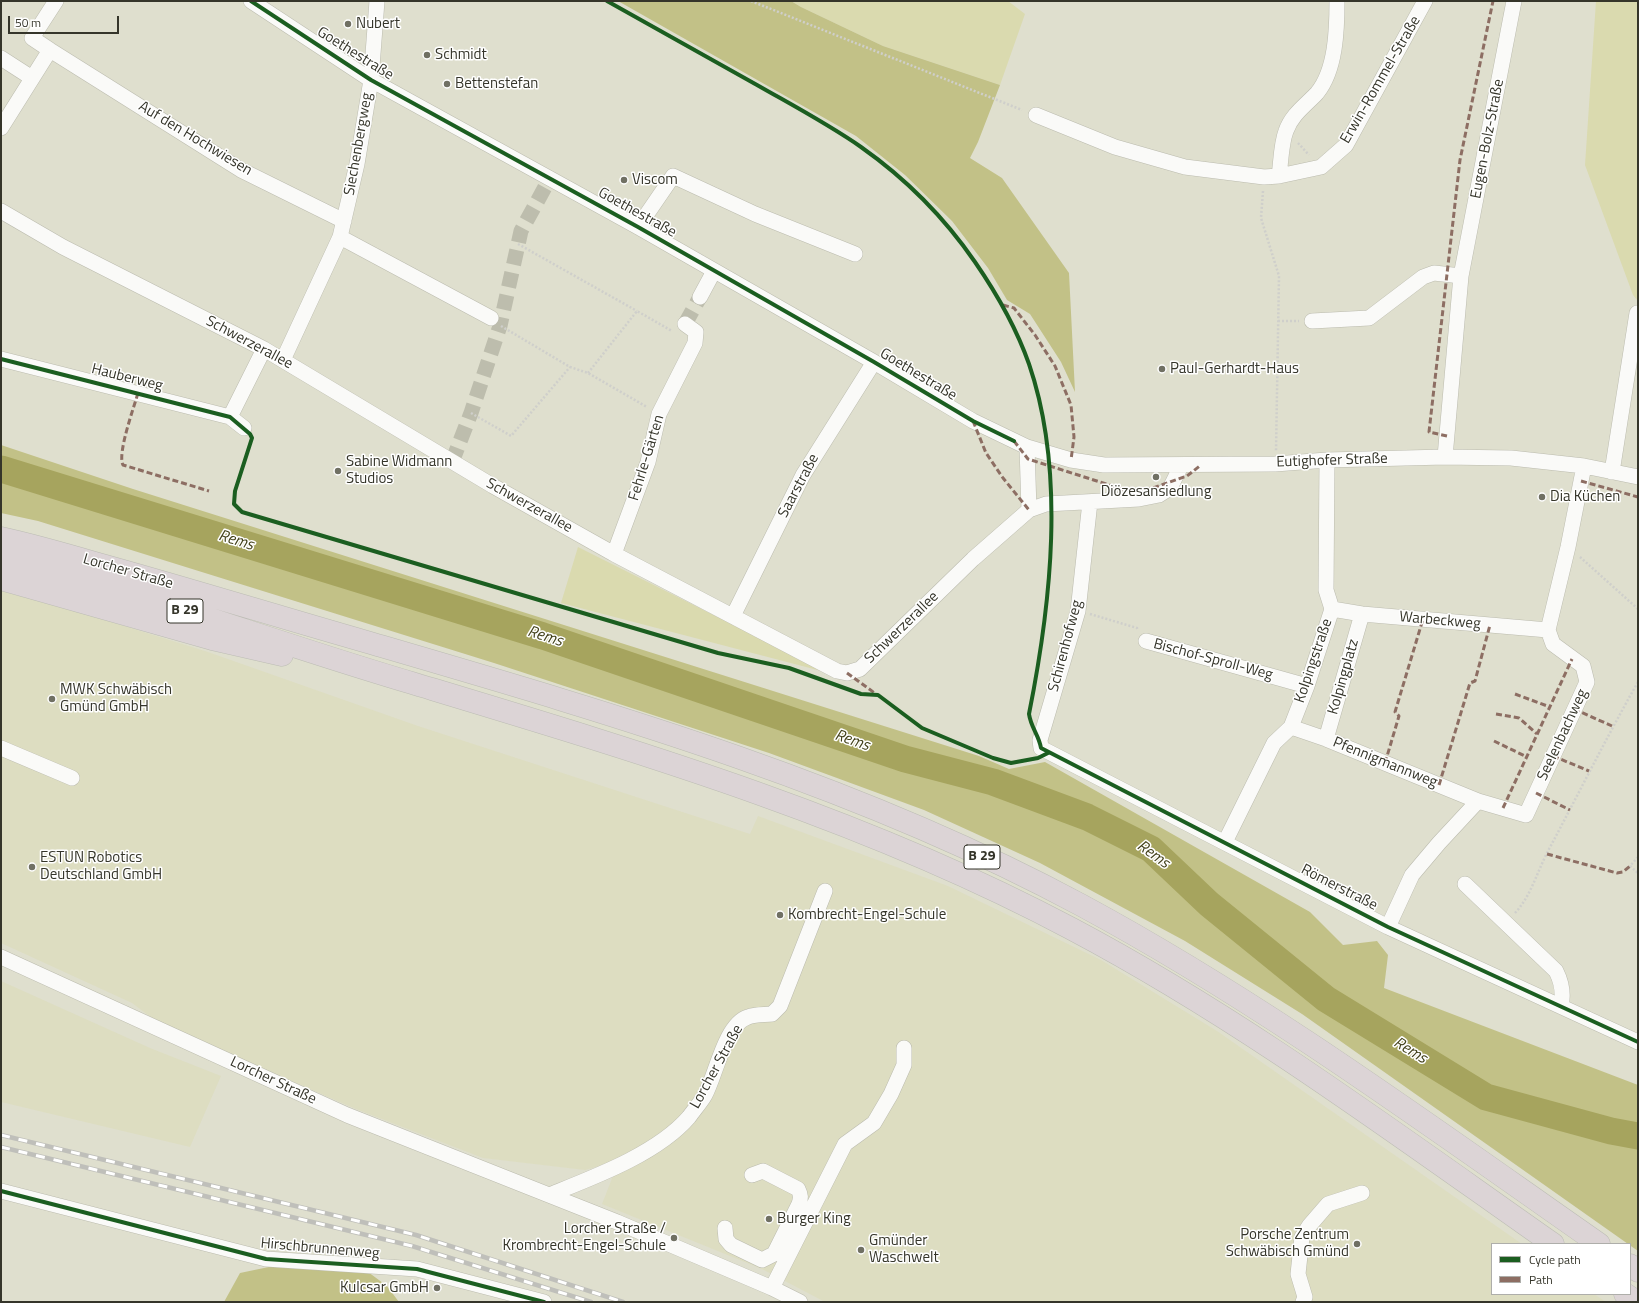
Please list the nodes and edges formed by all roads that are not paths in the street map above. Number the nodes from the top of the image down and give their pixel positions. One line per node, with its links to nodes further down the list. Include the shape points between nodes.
1 (56, 1): 7 (street, Auf den Hochwiesen, via 32,38)
2 (251, 1): 10 (street, Goethestraße)
3 (377, 1): 10 (street, Siechenbergweg)
4 (1337, 1): 13 (street, via 1337,25 1331,64 1318,92 1298,112 1286,131)
5 (1425, 1): 13 (street, Erwin-Rommel-Straße, via 1346,145 1321,167)
6 (1514, 1): 20 (street, Eugen-Bolz-Straße)
7 (50, 50): 9 (street); 15 (street, Auf den Hochwiesen, via 241,170)
8 (1, 58): 9 (street)
9 (32, 78): 12 (street)
10 (371, 80): 15 (street, Siechenbergweg, via 357,164); 16 (street, Goethestraße)
11 (1036, 115): 13 (street, Erwin-Rommel-Straße, via 1115,147 1184,167 1264,177)
12 (1, 128)
13 (1279, 176)
14 (1, 211): 26 (street, Schwerzerallee, via 63,247)
15 (344, 221): 17 (street, Siechenbergweg)
16 (638, 227): 18 (street, Goethestraße, via 673,176 755,214); 19 (street, Goethestraße)
17 (340, 238): 23 (street); 28 (street, Siechenbergweg)
18 (855, 254)
19 (714, 271): 21 (street); 29 (street, Goethestraße)
20 (1461, 276): 24 (street, via 1434,273 1423,277 1369,318); 33 (street, Eugen-Bolz-Straße)
21 (700, 297)
22 (1637, 313): 37 (street)
23 (491, 318)
24 (1312, 322)
25 (685, 324): 42 (street, Fehrle-Gärten, via 696,332 695,344 659,414 648,462)
26 (264, 350): 28 (street, Schwerzerallee); 30 (street)
27 (1, 359): 30 (street, Hauberweg)
28 (283, 360): 42 (street, Schwerzerallee, via 493,486)
29 (874, 362): 32 (street, Goethestraße, via 973,422); 46 (street, Saarstraße, via 803,475)
30 (230, 417): 31 (street, Hauberweg)
31 (244, 428)
32 (1027, 447): 35 (street, Eutighofer Straße, via 1071,460 1104,465); 40 (street)
33 (1445, 457): 34 (street, Eutighofer Straße); 36 (street, Eutighofer Straße, via 1511,458)
34 (1327, 460): 35 (street, Eutighofer Straße); 44 (street, Kolpingstraße, via 1326,590)
35 (1180, 466): 39 (street, Schwerzerallee, via 1170,488 1159,495)
36 (1584, 466): 37 (street, Eutighofer Straße); 47 (street)
37 (1612, 472): 38 (street, Eutighofer Straße)
38 (1638, 477)
39 (1090, 502): 40 (street, Schwerzerallee, via 1046,504); 53 (street, Schirenhofweg, via 1078,611)
40 (1030, 510): 46 (street, Schwerzerallee, via 973,559 860,669 847,673 837,671)
41 (3, 543): 49 (highway, B 29, via 154,601); 71 (highway, Lorcher Straße / B 29, via 162,581 555,697 794,777 895,817 1008,868 1139,937 1285,1026)
42 (614, 554): 46 (street, Schwerzerallee)
43 (1, 579): 49 (highway, via 212,639)
44 (1332, 608): 45 (street, Warbeckweg); 50 (street, Kolpingstraße)
45 (1362, 614): 47 (street, Warbeckweg); 52 (street, Kolpingplatz)
46 (733, 616)
47 (1548, 630): 56 (street, Seelenbachweg, via 1553,644 1583,666 1587,682 1526,815)
48 (1146, 641): 50 (street, Bischof-Sproll-Weg)
49 (367, 670): 70 (highway, B 29, via 551,725 811,812 990,888 1130,961 1250,1034)
50 (1307, 686): 51 (street, Kolpingstraße)
51 (1291, 727): 52 (street, Pfennigmannweg); 57 (street, Kolpingstraße, via 1274,743)
52 (1326, 739): 56 (street, Pfennigmannweg)
53 (1040, 740): 57 (street, Römerstraße, via 1041,748 1048,752)
54 (1, 748): 55 (street)
55 (72, 778)
56 (1478, 801): 60 (street, via 1412,875)
57 (1225, 842): 60 (street, Römerstraße)
58 (1464, 884): 62 (street, via 1556,971 1561,982)
59 (825, 891): 68 (street, Lorcher Straße, via 780,1006 772,1014 748,1017 739,1022 718,1061 705,1094 688,1118 664,1140 625,1162)
60 (1388, 927): 62 (street, Römerstraße)
61 (1, 957): 68 (street, Lorcher Straße, via 347,1115)
62 (1561, 1006): 63 (street, Römerstraße)
63 (1638, 1042)
64 (904, 1048): 72 (street, via 904,1065 891,1094 874,1123 845,1144)
65 (752, 1175): 69 (street, via 763,1171 800,1192 799,1204 774,1254 762,1260 732,1245 726,1239)
66 (1, 1190): 74 (street, Hirschbrunnenweg, via 266,1259 417,1269)
67 (1362, 1193): 76 (street, via 1328,1204 1302,1237 1298,1274 1305,1297)
68 (550, 1195): 72 (street, Lorcher Straße)
69 (725, 1228)
70 (1553, 1243)
71 (1598, 1243)
72 (772, 1288): 75 (street, Lorcher Straße)
73 (1626, 1295): 77 (highway)
74 (544, 1302)
75 (800, 1302)
76 (1303, 1302)
77 (1637, 1302)

